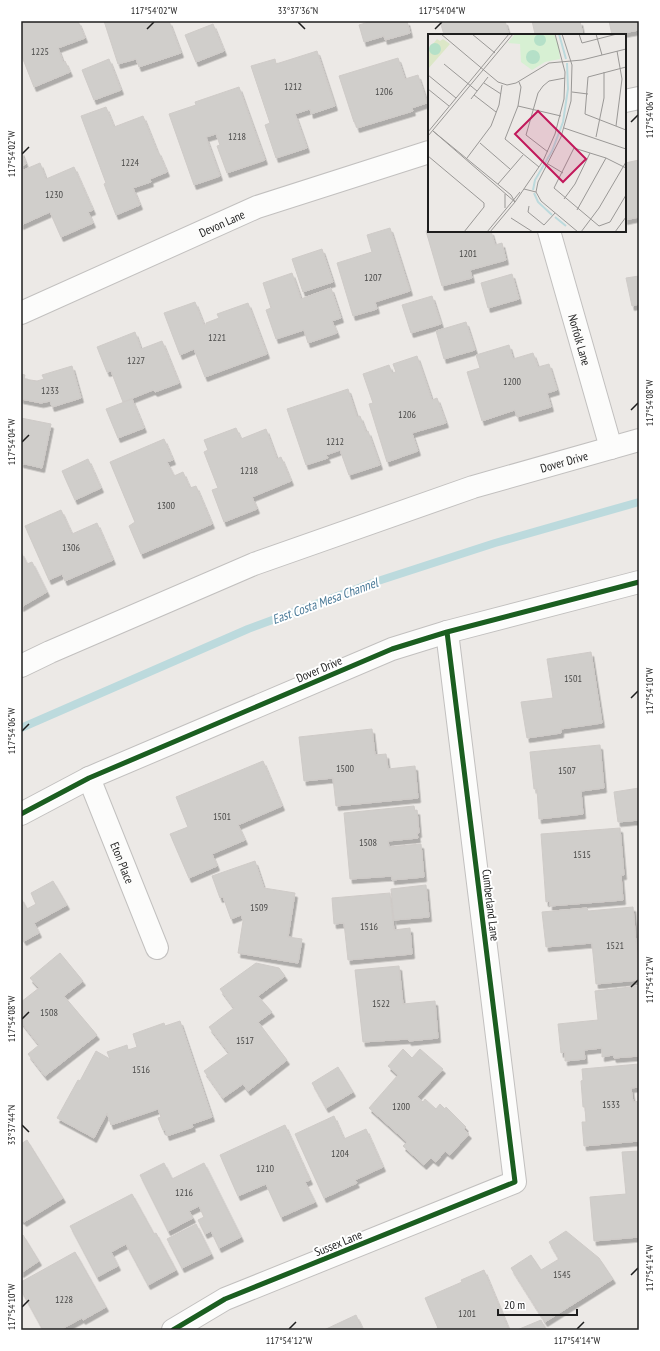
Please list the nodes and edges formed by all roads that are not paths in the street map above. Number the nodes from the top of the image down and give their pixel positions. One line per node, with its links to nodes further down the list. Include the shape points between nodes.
1 (639, 98): 2 (street)
2 (626, 101)
3 (428, 152): 5 (street, Devon Lane, via 257,207)
4 (549, 232): 7 (street, Norfolk Lane)
5 (21, 313)
6 (639, 440): 7 (street, Dover Drive)
7 (611, 448): 10 (street, Dover Drive, via 473,487 254,564)
8 (639, 582): 9 (street, Dover Drive)
9 (447, 632): 11 (street, Dover Drive, via 392,649); 14 (street, Cumberland Lane)
10 (21, 666)
11 (89, 778): 12 (street, Dover Drive); 13 (street, Eton Place)
12 (21, 814)
13 (157, 948)
14 (515, 1182): 15 (street, Sussex Lane, via 225,1299)
15 (172, 1330)

